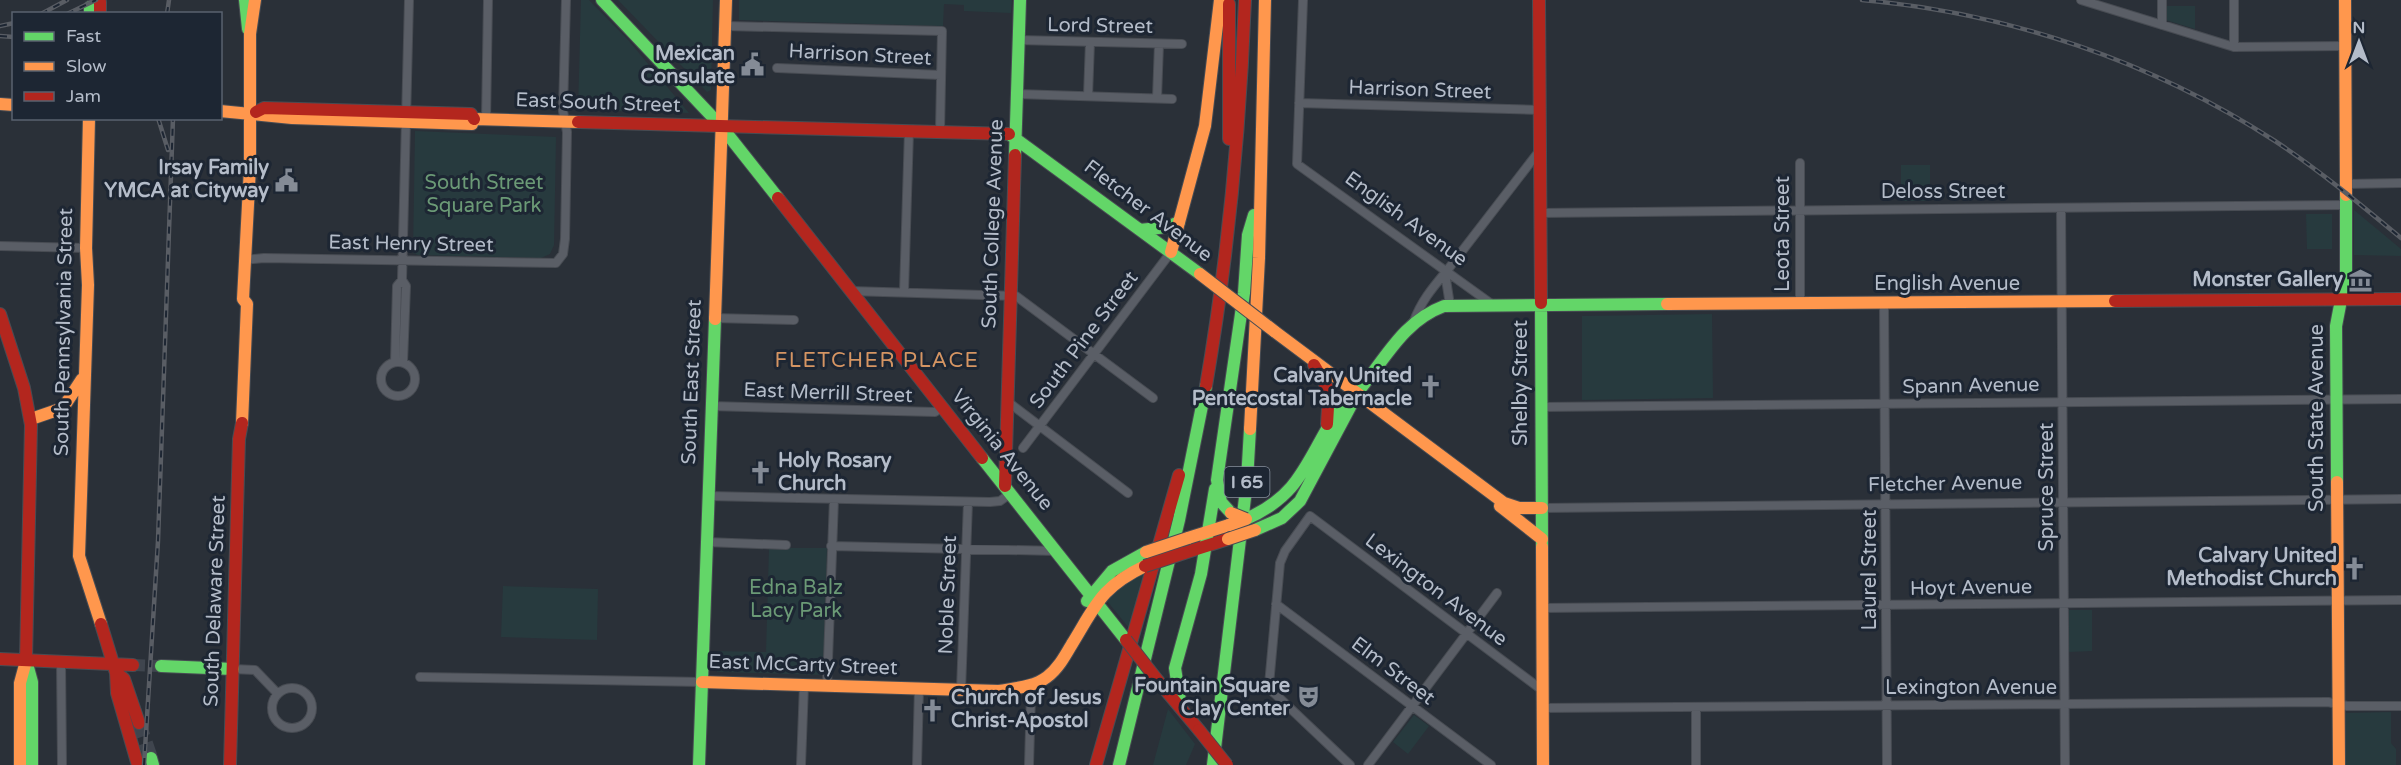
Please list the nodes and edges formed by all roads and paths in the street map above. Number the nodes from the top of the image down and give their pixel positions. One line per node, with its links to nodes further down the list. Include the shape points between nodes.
1 (245, 0): 21 (main road, South Delaware Street)
2 (255, 0): 21 (main road, South Delaware Street)
3 (409, 0): 38 (street)
4 (488, 0): 39 (street)
5 (566, 0): 41 (street)
6 (602, 0): 42 (main road, Virginia Avenue)
7 (726, 0): 20 (main road, South East Street)
8 (1020, 0): 22 (main road, South College Avenue)
9 (1220, 0): 55 (main road, via 1205,126)
10 (1229, 0): 56 (main road)
11 (1245, 0): 56 (main road, via 1240,112)
12 (1265, 0): 50 (main road, I 65)
13 (1303, 0): 34 (street)
14 (1539, 0): 35 (main road, Shelby Street)
15 (2162, 0): 19 (street)
16 (2234, 0): 27 (street)
17 (2344, 0): 26 (main road, South State Avenue)
18 (2084, 1): 19 (street)
19 (2162, 25): 27 (street)
20 (726, 26): 29 (street, via 942,32); 42 (main road, South East Street)
21 (250, 34): 37 (main road, South Delaware Street)
22 (1018, 40): 23 (street, Lord Street); 30 (main road, South College Avenue)
23 (1090, 42): 24 (street, Lord Street); 31 (street)
24 (1160, 44): 25 (street, Lord Street); 32 (street)
25 (1182, 44)
26 (2345, 46): 27 (street); 49 (main road, South State Avenue)
27 (2234, 47)
28 (777, 68): 29 (street, Harrison Street)
29 (941, 75): 44 (street)
30 (1017, 94): 31 (street); 45 (main road, South College Avenue)
31 (1088, 96): 32 (street)
32 (1157, 98): 33 (street)
33 (1172, 99)
34 (1299, 103): 35 (street, Harrison Street); 65 (street, English Avenue, via 1297,164)
35 (1539, 110): 46 (main road, Shelby Street)
36 (222, 111): 37 (main road, East South Street)
37 (252, 112): 38 (main road, East South Street, via 264,116); 58 (main road, South Delaware Street)
38 (406, 117): 39 (main road, East South Street, via 471,114); 64 (street)
39 (480, 119): 41 (main road, East South Street)
40 (89, 120): 60 (main road, South Pennsylvania Street)
41 (565, 122): 42 (main road, East South Street); 64 (street, East Henry Street, via 565,240 556,263)
42 (721, 126): 43 (main road, Fletcher Avenue); 66 (main road, Virginia Avenue); 79 (main road, South East Street)
43 (909, 131): 44 (main road, Fletcher Avenue); 67 (street)
44 (940, 131): 45 (main road, Fletcher Avenue)
45 (1015, 137): 57 (main road, Fletcher Avenue); 68 (main road, South College Avenue)
46 (1540, 150): 54 (main road, Shelby Street); 65 (street)
47 (1800, 163): 53 (street, Leota Street)
48 (2401, 183): 49 (street)
49 (2346, 184): 51 (main road, South State Avenue)
50 (1259, 198): 100 (main road, via 1248,235 1244,293); 168 (main road, I 65, via 1247,481)
51 (2346, 205): 52 (street, Deloss Street); 70 (main road, South State Avenue, via 2346,274)
52 (2061, 208): 53 (street, Deloss Street); 71 (street, Spruce Street)
53 (1799, 210): 54 (street, Deloss Street); 72 (street, Leota Street)
54 (1540, 213): 76 (main road, Shelby Street)
55 (1179, 222): 57 (main road); 61 (main road)
56 (1228, 226): 78 (main road)
57 (1140, 230): 61 (main road, Fletcher Avenue)
58 (245, 245): 62 (street); 63 (main road, South Delaware Street)
59 (0, 246): 60 (street)
60 (86, 248): 85 (main road, South Pennsylvania Street)
61 (1171, 252): 82 (street, South Pine Street); 83 (main road, Fletcher Avenue, bridge)
62 (264, 258): 63 (street, East Henry Street); 64 (street, East Henry Street)
63 (244, 260): 136 (main road, South Delaware Street, via 243,299 247,304)
64 (403, 260): 84 (street, via 398,286)
65 (1445, 273): 74 (street); 75 (street, English Avenue); 81 (street, via 1420,303)
66 (850, 291): 67 (street); 94 (main road, Virginia Avenue)
67 (904, 292): 68 (street)
68 (1011, 295): 82 (street); 90 (main road, South College Avenue)
69 (2401, 299): 70 (main road, English Avenue)
70 (2341, 300): 71 (main road, English Avenue); 88 (main road, South State Avenue, via 2336,319)
71 (2062, 302): 73 (main road, English Avenue); 91 (street, Spruce Street)
72 (1800, 304): 73 (main road, English Avenue); 76 (main road, English Avenue)
73 (1884, 304): 92 (street, Laurel Street)
74 (1450, 305): 75 (main road, English Avenue); 81 (main road, via 1429,311)
75 (1492, 305): 76 (main road, English Avenue)
76 (1540, 306): 95 (main road, Shelby Street)
77 (0, 314): 96 (main road)
78 (1216, 314): 166 (main road, via 1181,467); 167 (main road, via 1176,536)
79 (713, 318): 80 (street); 93 (main road, South East Street)
80 (794, 320)
81 (1414, 321): 86 (main road)
82 (1094, 354): 87 (street); 97 (street, South Pine Street)
83 (1308, 357): 86 (main road, Fletcher Avenue); 98 (main road, via 1325,381 1330,396)
84 (399, 362)
85 (85, 372): 96 (main road, via 73,398 62,410); 135 (main road, South Pennsylvania Street, via 78,546)
86 (1358, 392): 98 (main road, via 1338,411); 103 (main road, Fletcher Avenue); 118 (main road, bridge, via 1300,501 1282,519)
87 (1153, 398)
88 (2336, 399): 89 (street, Spann Avenue); 91 (street, Spann Avenue); 107 (main road, South State Avenue)
89 (2401, 399)
90 (1008, 402): 97 (street); 101 (main road, South College Avenue)
91 (2063, 402): 92 (street, Spann Avenue); 109 (street, Spruce Street)
92 (1885, 404): 95 (street, Spann Avenue); 110 (street, Laurel Street)
93 (710, 406): 94 (street, East Merrill Street, via 935,412); 104 (main road, South East Street)
94 (942, 407): 101 (main road, Virginia Avenue)
95 (1541, 407): 111 (main road, Shelby Street)
96 (31, 419): 131 (main road)
97 (1040, 426): 99 (street, South Pine Street); 102 (street)
98 (1324, 435): 112 (main road, bridge, via 1292,491 1279,504 1252,517)
99 (1023, 448)
100 (1216, 480): 112 (main road, via 1221,504); 113 (main road)
101 (1008, 489): 108 (street, via 997,501); 120 (main road, Virginia Avenue)
102 (1128, 494)
103 (1493, 495): 111 (main road, Fletcher Avenue, via 1513,507); 114 (main road, Fletcher Avenue, via 1502,509)
104 (708, 496): 105 (street); 115 (main road, South East Street)
105 (834, 499): 108 (street); 117 (street)
106 (2401, 499): 107 (street, Fletcher Avenue)
107 (2336, 500): 109 (street, Fletcher Avenue); 124 (main road, South State Avenue)
108 (968, 502): 119 (street, Noble Street)
109 (2064, 503): 110 (street, Fletcher Avenue); 125 (street, Spruce Street)
110 (1886, 504): 111 (street, Fletcher Avenue); 127 (street, Laurel Street)
111 (1542, 508): 114 (main road, Shelby Street)
112 (1230, 519): 113 (main road)
113 (1208, 532): 118 (main road); 122 (main road, bridge, via 1120,564)
114 (1542, 539): 128 (main road, Shelby Street)
115 (706, 542): 116 (street); 138 (main road, South East Street)
116 (786, 545)
117 (831, 546): 119 (street); 141 (street)
118 (1206, 547): 122 (main road, bridge, via 1145,566 1120,578); 153 (main road, via 1174,668)
119 (966, 549): 120 (street); 144 (street, Noble Street)
120 (1057, 551): 122 (main road, Virginia Avenue)
121 (1497, 593): 129 (street)
122 (1094, 598): 140 (main road, via 1049,665); 153 (main road, Virginia Avenue, bridge)
123 (2401, 600): 124 (street, Hoyt Avenue)
124 (2337, 601): 125 (street, Hoyt Avenue); 148 (main road, South State Avenue)
125 (2064, 603): 127 (street, Hoyt Avenue); 147 (street, Spruce Street)
126 (1276, 604): 129 (street, Lexington Avenue, via 1282,556 1310,516); 150 (street, Elm Street); 170 (street, via 1269,687)
127 (1886, 605): 128 (street, Hoyt Avenue); 151 (street, Laurel Street)
128 (1542, 609): 145 (main road, Shelby Street)
129 (1466, 634): 145 (street, Lexington Avenue); 150 (street)
130 (0, 659): 131 (main road)
131 (26, 660): 132 (main road); 158 (main road, via 20,683); 159 (main road, via 32,682)
132 (61, 661): 135 (main road); 160 (street)
133 (133, 665): 135 (main road)
134 (160, 666): 136 (main road)
135 (114, 668): 142 (main road); 155 (main road, via 124,679)
136 (233, 669): 146 (street, via 255,670); 161 (main road, South Delaware Street)
137 (420, 677): 138 (street, East McCarty Street)
138 (702, 682): 139 (main road, East McCarty Street); 162 (main road, South East Street)
139 (804, 685): 141 (main road, East McCarty Street); 163 (street)
140 (1028, 685): 144 (main road, East McCarty Street, via 1007,690); 165 (street)
141 (827, 686): 143 (main road, East McCarty Street)
142 (117, 687): 156 (main road, via 122,691); 157 (main road)
143 (919, 688): 144 (main road, East McCarty Street); 164 (street)
144 (961, 690)
145 (1542, 690): 154 (main road, Shelby Street)
146 (278, 694): 146 (street, via 272,707 277,722 289,728 305,723 312,708 306,694 291,688)
147 (2065, 704): 148 (street, Lexington Avenue); 151 (street, Lexington Avenue); 176 (street, Spruce Street)
148 (2337, 704): 149 (street, Lexington Avenue); 177 (main road, South State Avenue)
149 (2401, 705)
150 (1412, 706): 171 (street); 172 (street, Elm Street)
151 (1887, 706): 152 (street, Lexington Avenue); 175 (street, Laurel Street)
152 (1696, 707): 154 (street, Lexington Avenue); 174 (street)
153 (1181, 708): 169 (main road, Virginia Avenue, bridge)
154 (1542, 708): 173 (main road, Shelby Street)
155 (139, 723)
156 (138, 743)
157 (137, 762)
158 (19, 763)
159 (32, 765)
160 (63, 765)
161 (230, 765)
162 (699, 765)
163 (801, 765)
164 (917, 765)
165 (1029, 765)
166 (1096, 765)
167 (1119, 765)
168 (1213, 765)
169 (1227, 765)
170 (1350, 765)
171 (1368, 765)
172 (1491, 765)
173 (1543, 765)
174 (1696, 765)
175 (1887, 765)
176 (2065, 765)
177 (2339, 765)

